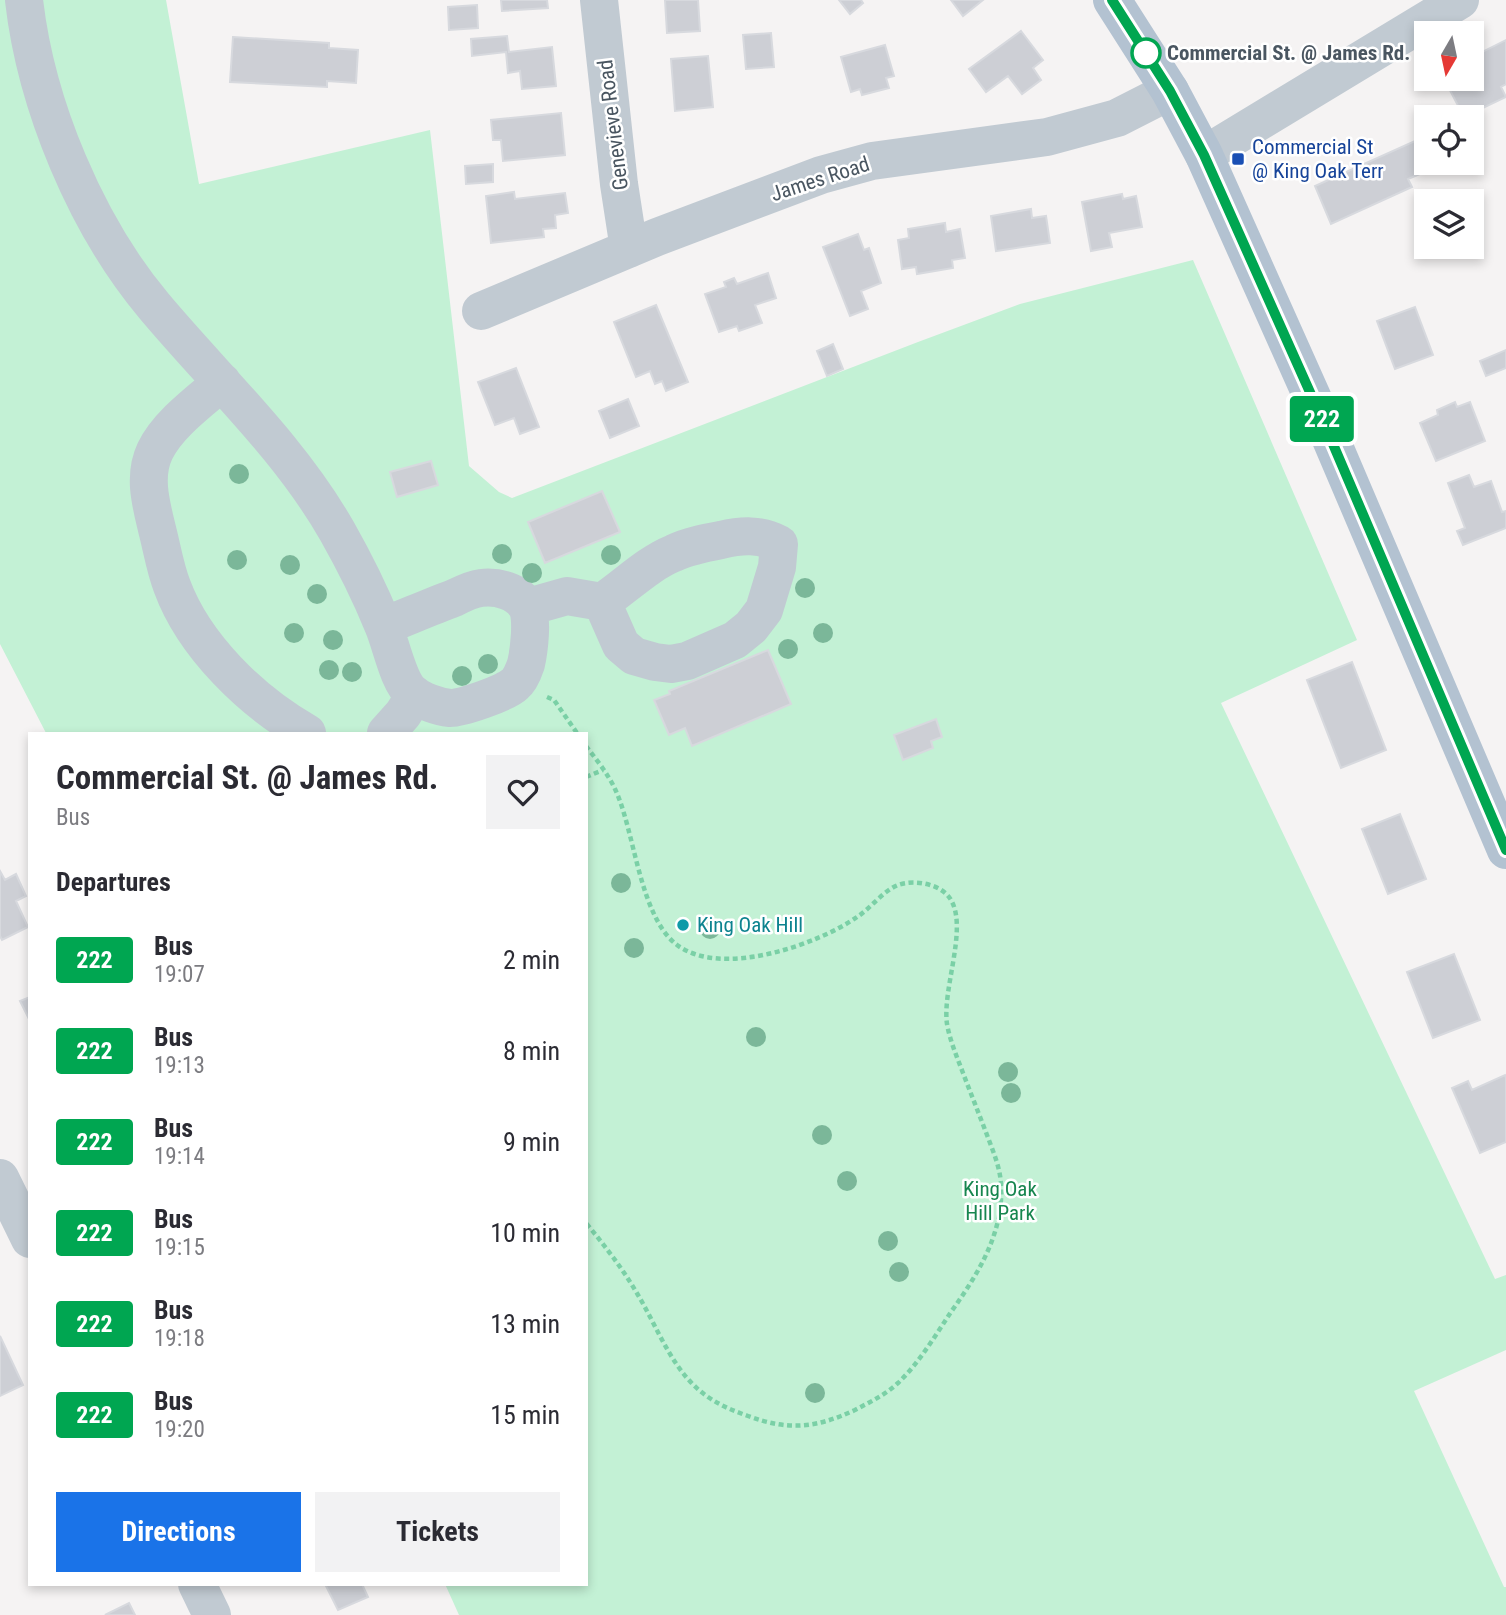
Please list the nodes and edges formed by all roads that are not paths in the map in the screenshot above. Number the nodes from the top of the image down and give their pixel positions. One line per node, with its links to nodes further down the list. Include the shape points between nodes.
1 (599, 0): 7 (street, Genevieve Road)
2 (1112, 0): 5 (main road)
3 (1460, 0): 6 (street)
4 (26, 13): 9 (street, via 39,80 90,209 153,305)
5 (1170, 91): 6 (main road); 7 (street, James Road, via 1117,118 1047,137 872,161 821,175)
6 (1204, 155): 16 (main road)
7 (629, 249): 8 (street, James Road)
8 (481, 311)
9 (222, 382): 12 (street, via 312,492 337,530); 14 (street, via 170,429 155,450 149,497 171,585 186,617 229,673 286,722)
10 (603, 602): 11 (street, via 567,596)
11 (528, 607): 12 (street, via 499,588 478,588); 13 (street, via 526,664 516,684 452,708)
12 (384, 626): 13 (street, via 404,683)
13 (415, 695): 15 (street)
14 (305, 732)
15 (387, 732)
16 (1506, 850)
17 (0, 1178): 18 (street)
18 (28, 1235)
19 (198, 1586): 20 (street)
20 (212, 1615)

